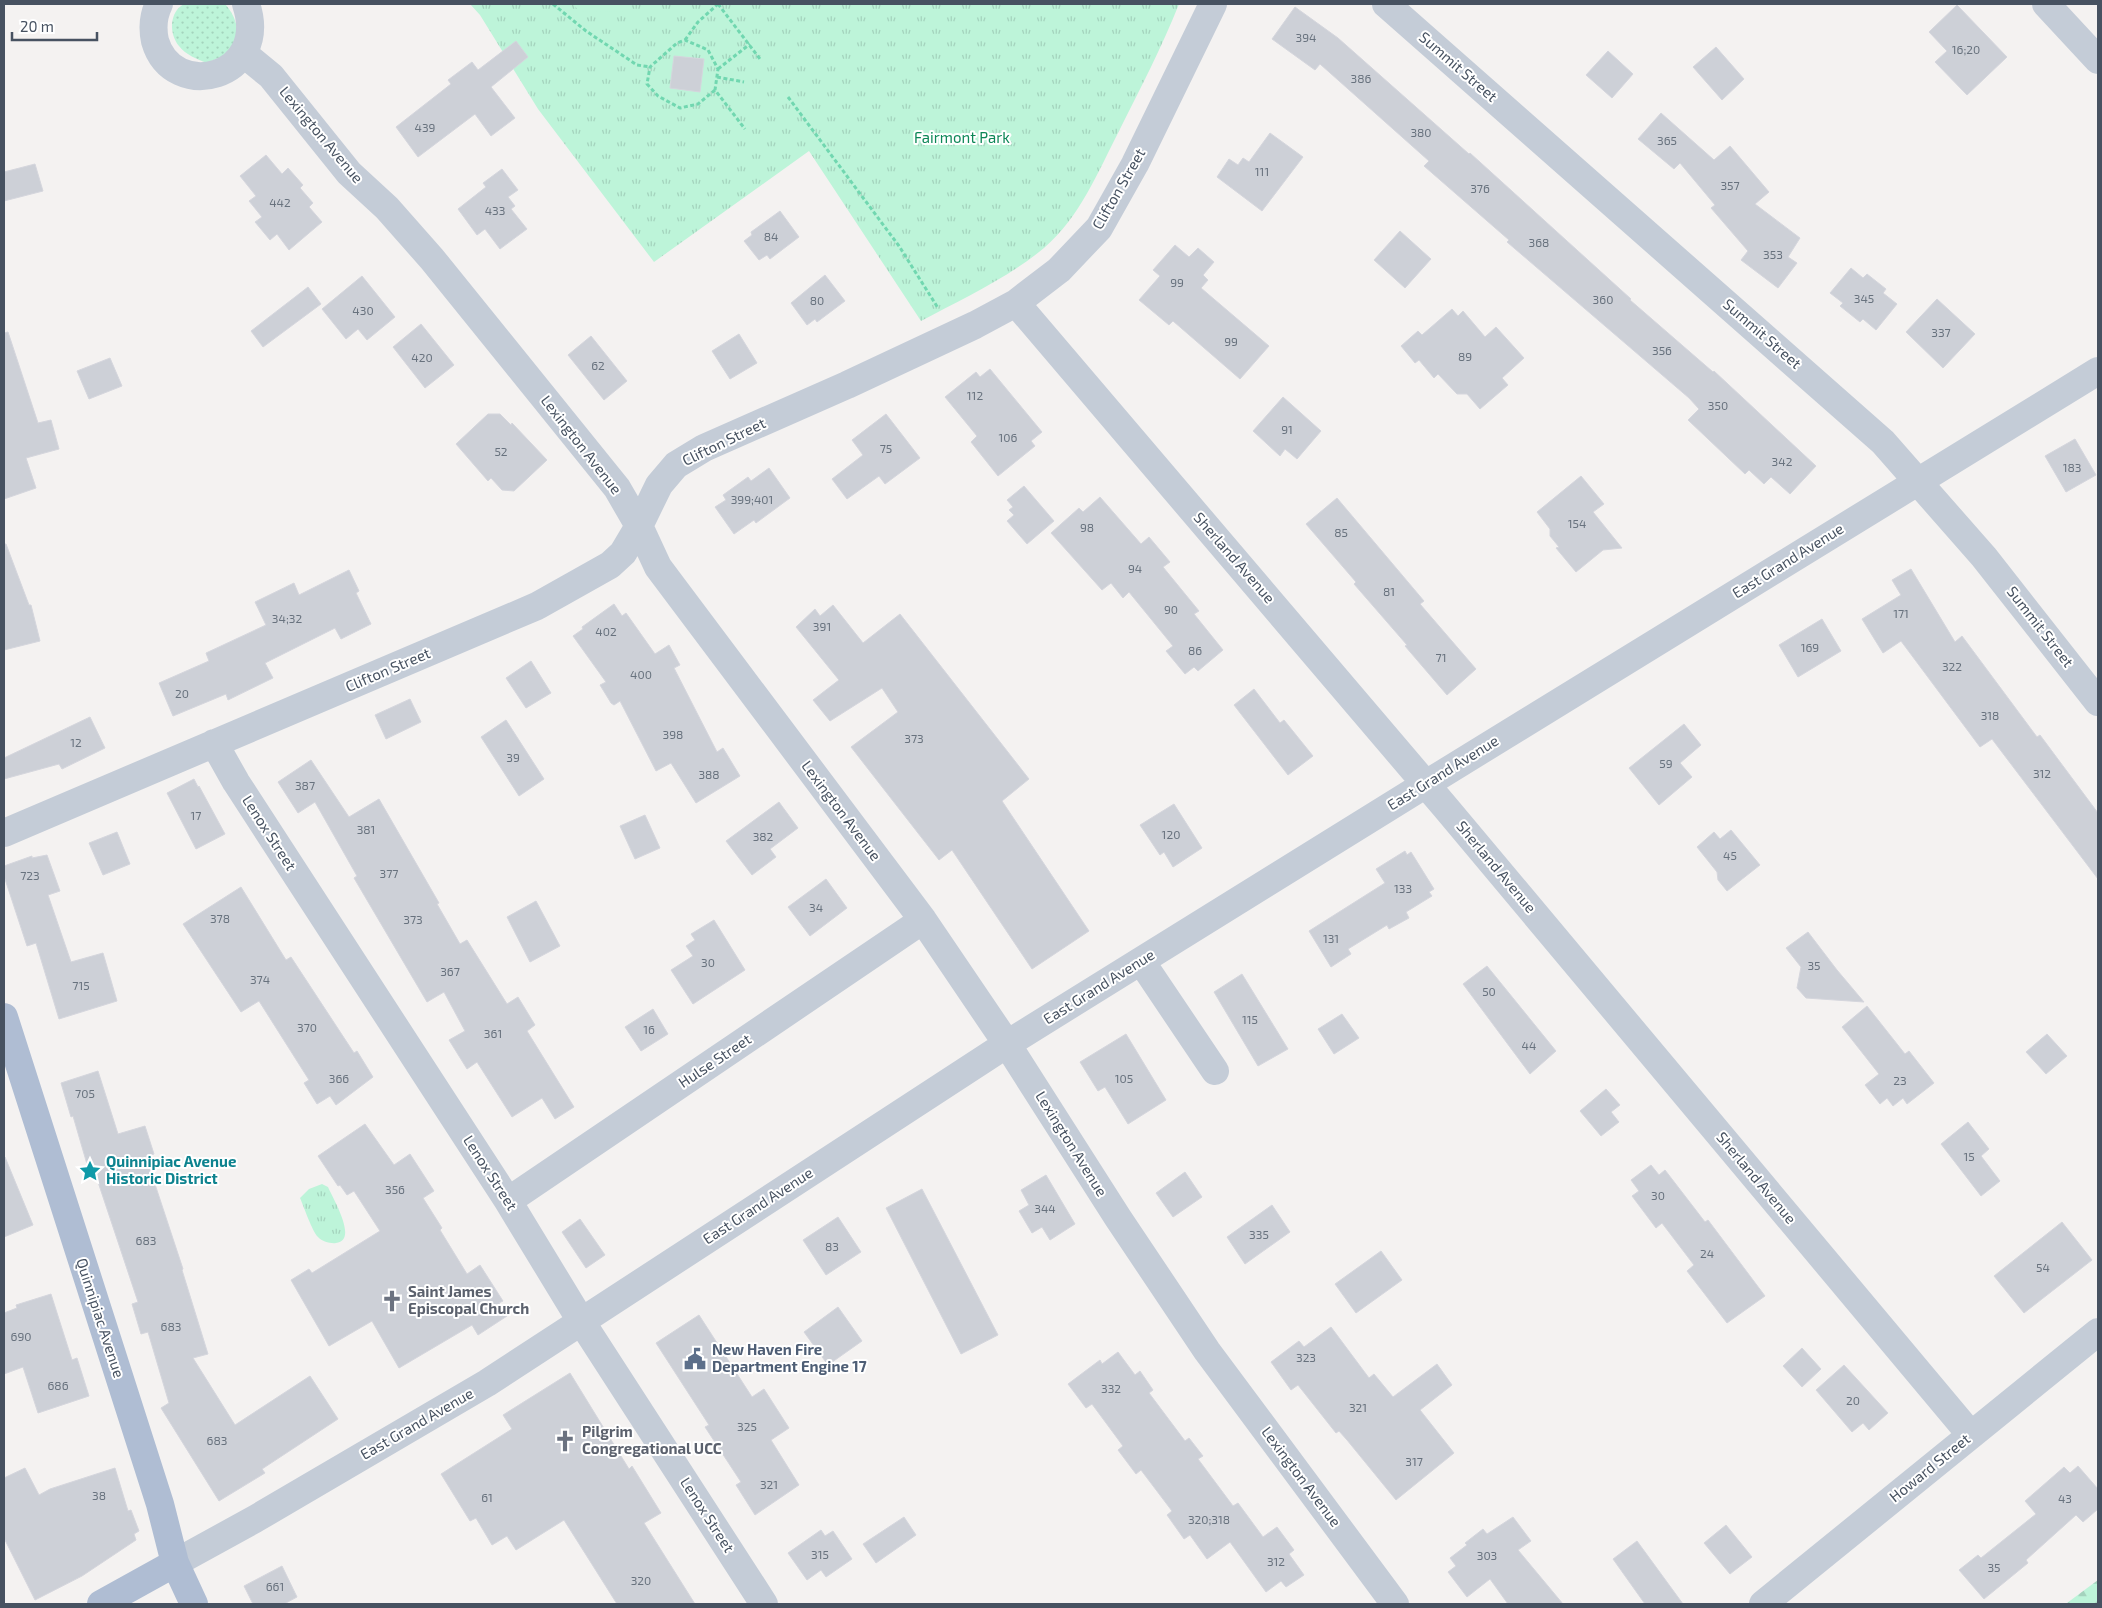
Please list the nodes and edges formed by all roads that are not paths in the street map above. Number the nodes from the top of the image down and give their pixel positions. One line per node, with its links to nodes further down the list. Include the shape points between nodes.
1 (159, 4): 6 (street, via 154,15 155,40 166,61 177,70 206,76 234,65)
2 (246, 4): 6 (street, via 252,21 251,38)
3 (1213, 4): 8 (street, Clifton Street, via 1135,164 1099,228 1058,270)
4 (1386, 4): 10 (street, Summit Street, via 1868,427)
5 (2046, 4): 7 (street)
6 (244, 54): 11 (street, Lexington Avenue, via 271,76 349,173 387,208 432,259 618,488)
7 (2098, 60)
8 (1016, 303): 11 (street, Clifton Street, via 847,385 704,448 676,465 659,485); 14 (street, Sherland Avenue)
9 (2098, 371): 10 (street, East Grand Avenue)
10 (1918, 481): 12 (street, Summit Street, via 1984,557); 14 (street, East Grand Avenue)
11 (639, 526): 13 (street, Clifton Street, via 623,553 610,565 537,606); 16 (street, Lexington Avenue, via 658,567)
12 (2098, 702)
13 (214, 743): 15 (street, Clifton Street); 21 (street, Lenox Street)
14 (1426, 784): 17 (street, East Grand Avenue); 24 (street, Sherland Avenue)
15 (4, 833)
16 (923, 920): 19 (street, Lexington Avenue); 21 (street, Hulse Street)
17 (1141, 961): 19 (street, East Grand Avenue); 20 (street)
18 (5, 1024): 25 (main road, Quinnipiac Avenue, via 154,1485)
19 (1007, 1044): 22 (street, East Grand Avenue); 29 (street, Lexington Avenue, via 1207,1351)
20 (1215, 1070)
21 (508, 1201): 22 (street, Lenox Street)
22 (581, 1321): 25 (street, East Grand Avenue, via 487,1383); 28 (street, Lenox Street)
23 (2098, 1332): 24 (street, Howard Street)
24 (1971, 1436): 30 (street, Howard Street)
25 (175, 1563): 26 (main road, East Grand Avenue); 27 (main road, Quinnipiac Avenue)
26 (101, 1604)
27 (194, 1604)
28 (764, 1604)
29 (1394, 1604)
30 (1763, 1604)

